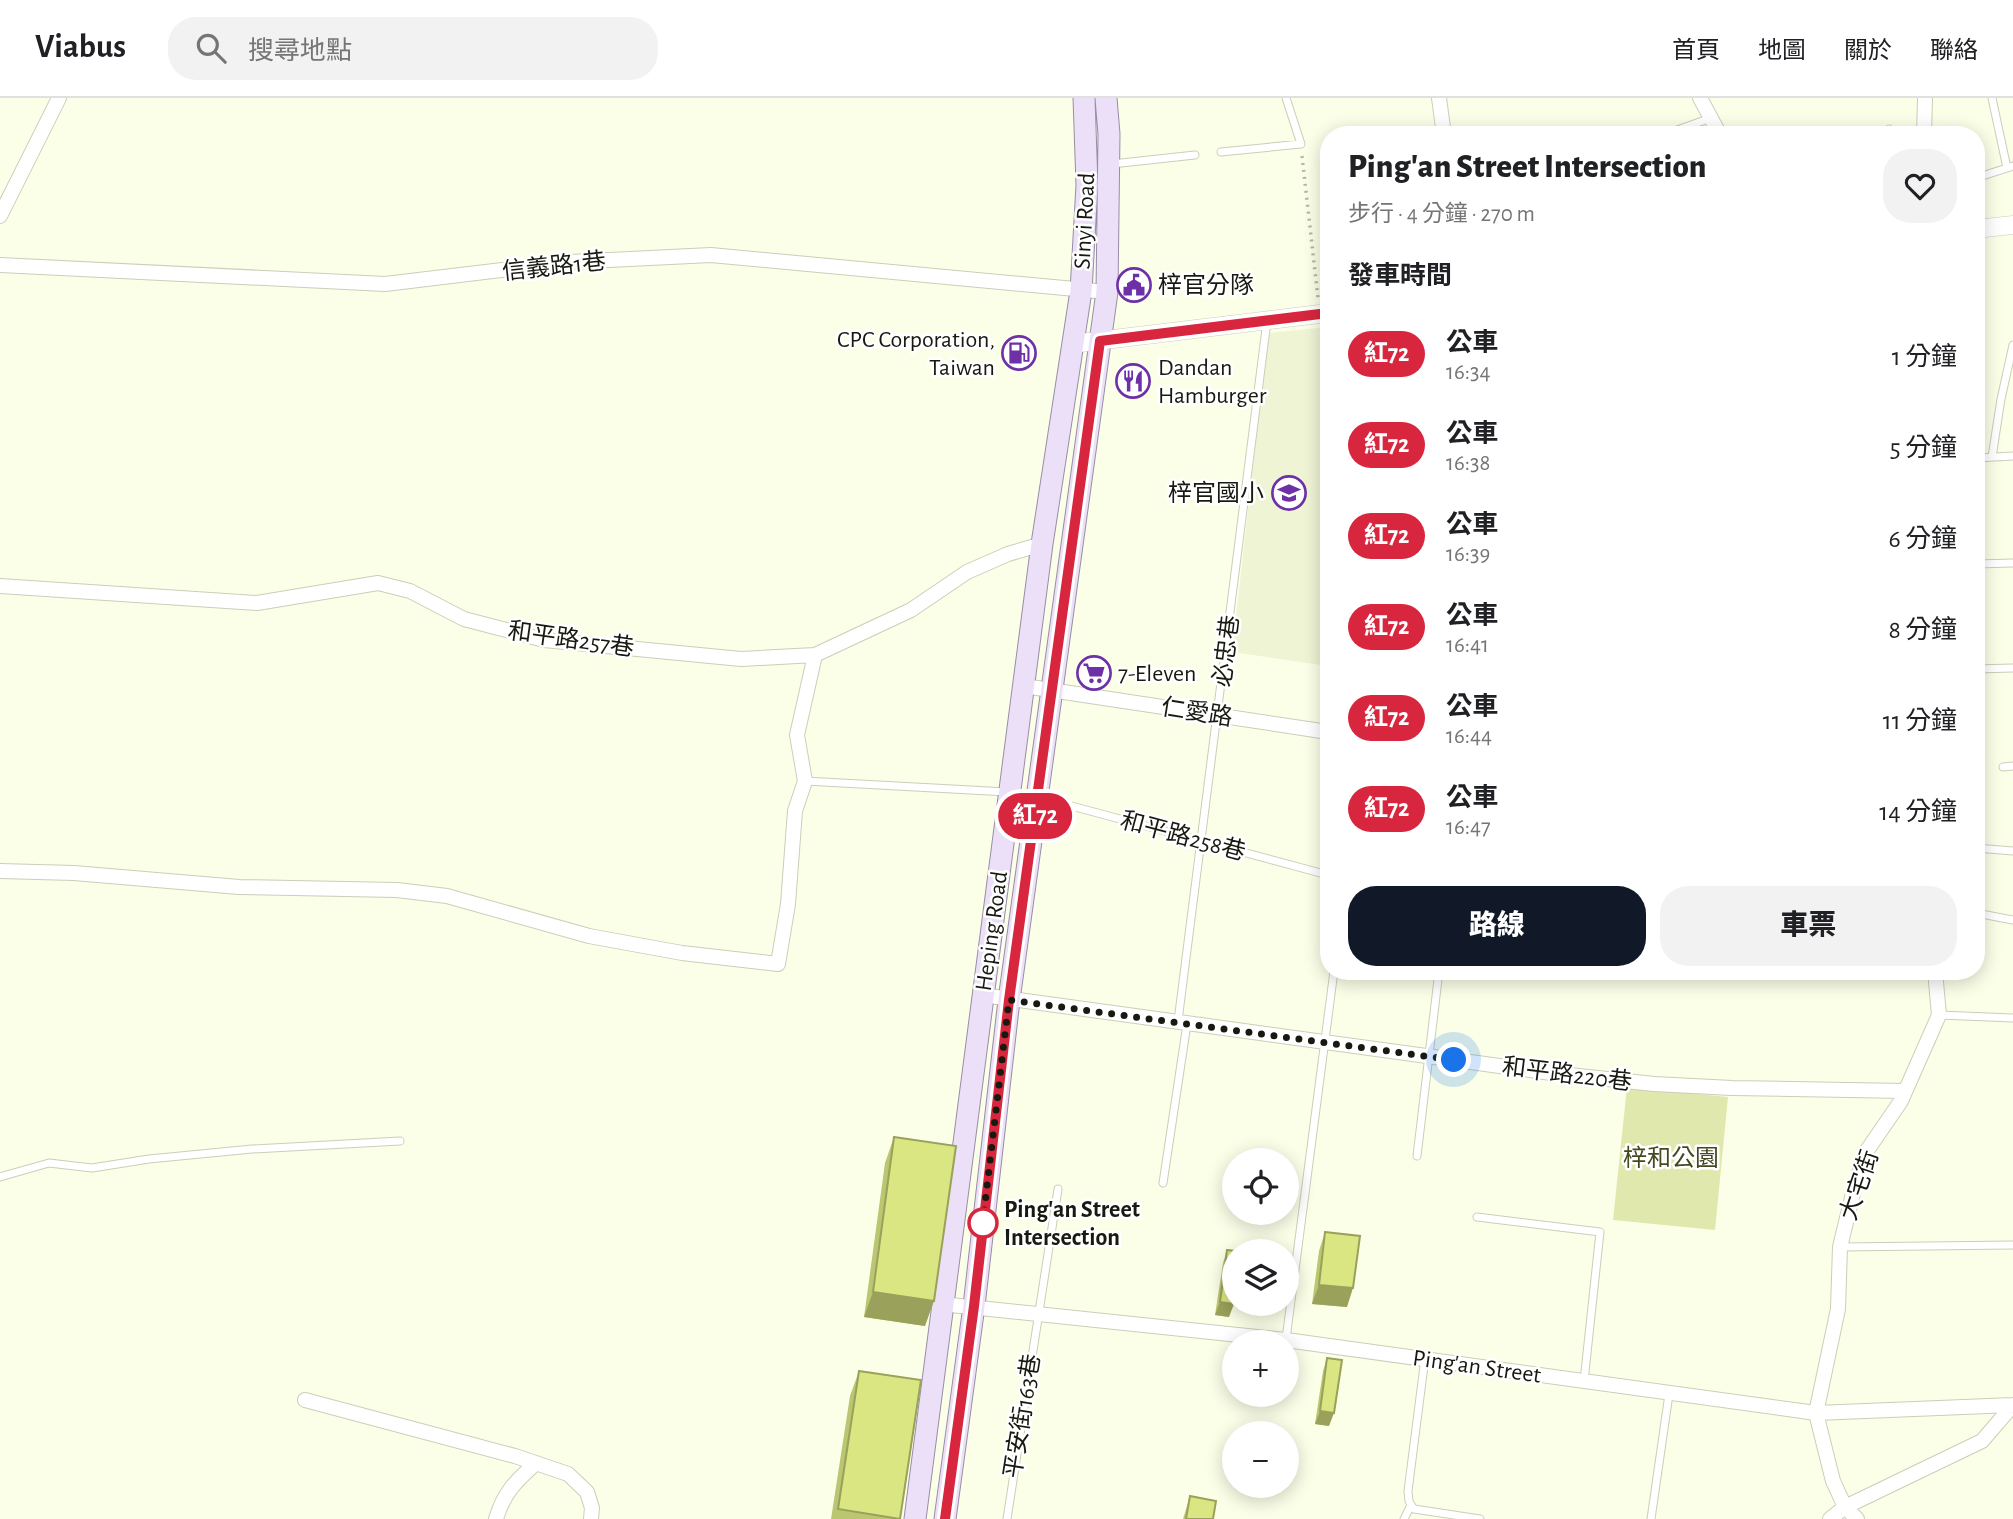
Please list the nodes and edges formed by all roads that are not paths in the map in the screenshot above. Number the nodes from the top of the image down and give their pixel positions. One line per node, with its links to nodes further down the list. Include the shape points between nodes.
1 (59, 98): 19 (street)
2 (1084, 98): 23 (main road, Sinyi Road, via 1087,185)
3 (1106, 98): 16 (main road, Sinyi Road)
4 (1286, 98): 14 (lane, via 1301,144)
5 (1439, 98): 10 (street)
6 (1700, 98): 9 (street)
7 (1925, 98): 13 (street)
8 (1992, 98): 17 (lane)
9 (1710, 118): 11 (lane); 12 (street)
10 (1443, 126)
11 (1688, 126)
12 (1715, 126)
13 (1924, 126)
14 (1222, 152)
15 (1195, 155): 16 (lane)
16 (1109, 164): 24 (main road, Sinyi Road)
17 (2010, 167): 18 (lane)
18 (1985, 175)
19 (0, 216)
20 (2013, 225): 21 (street)
21 (1985, 228)
22 (0, 265): 23 (street, 信義路1巷, via 385,284 569,262 711,255)
23 (1081, 290): 24 (street, 信義路1巷); 28 (main road, Sinyi Road)
24 (1107, 292): 27 (main road, Sinyi Road)
25 (1320, 314): 26 (street)
26 (1267, 321): 27 (street); 42 (lane, 必忠巷)
27 (1100, 341): 28 (street); 41 (main road, Heping Road)
28 (1072, 344): 33 (main road, Heping Road)
29 (2013, 345): 32 (lane)
30 (2013, 456): 32 (lane)
31 (1985, 457): 32 (lane)
32 (1992, 457)
33 (1042, 544): 37 (street, 和平路257巷, via 967,572 911,610); 40 (main road, Heping Road)
34 (1985, 564): 35 (lane)
35 (2013, 564)
36 (0, 586): 37 (street, 和平路257巷, via 257,603 378,583 410,591 464,619 544,640 741,659)
37 (815, 655): 46 (street, via 797,735)
38 (2013, 668): 39 (lane)
39 (1985, 669)
40 (1024, 687): 41 (street, 仁愛路); 47 (main road, Heping Road)
41 (1051, 690): 42 (street, 仁愛路); 48 (main road, Heping Road)
42 (1218, 716): 43 (street, 仁愛路); 49 (lane, 必忠巷)
43 (1320, 731)
44 (2013, 766): 45 (lane)
45 (2003, 767)
46 (805, 781): 47 (lane); 52 (street, via 795,811 778,964 589,936 447,896 397,890 239,887)
47 (1010, 793): 59 (main road, Heping Road)
48 (1038, 797): 49 (lane, 和平路258巷); 60 (main road, Heping Road)
49 (1201, 841): 53 (lane, 和平路258巷); 63 (lane, 必忠巷)
50 (1985, 849): 51 (lane)
51 (2013, 851)
52 (0, 871)
53 (1320, 873)
54 (1985, 915): 55 (lane)
55 (2013, 920)
56 (1333, 980): 64 (lane)
57 (1438, 980): 65 (lane)
58 (1936, 980): 61 (street, 大宅街)
59 (982, 995): 60 (street, 和平路220巷); 75 (main road, Heping Road)
60 (1009, 1000): 63 (street, 和平路220巷); 76 (main road, Heping Road)
61 (1939, 1015): 62 (lane); 66 (street, 大宅街)
62 (2013, 1018)
63 (1182, 1023): 64 (street, 和平路220巷); 70 (lane, 必忠巷)
64 (1325, 1043): 65 (street, 和平路220巷); 78 (lane)
65 (1429, 1057): 66 (street, 和平路220巷, via 1654,1084); 68 (lane)
66 (1905, 1091): 74 (street, 大宅街, via 1866,1152)
67 (400, 1141): 69 (lane, via 252,1149 93,1168 49,1163)
68 (1417, 1156)
69 (0, 1177)
70 (1163, 1183)
71 (1058, 1189): 77 (lane, 平安街163巷)
72 (1477, 1217): 82 (lane, via 1600,1232)
73 (2013, 1245): 74 (lane)
74 (1840, 1247): 86 (street, 大宅街, via 1838,1308)
75 (941, 1304): 76 (street, Ping'an Street); 92 (main road, Heping Road)
76 (974, 1306): 77 (street, Ping'an Street); 93 (main road, Heping Road)
77 (1038, 1313): 79 (street, Ping'an Street); 94 (lane, 平安街163巷)
78 (1287, 1330)
79 (1222, 1333)
80 (1299, 1342): 81 (street, Ping'an Street)
81 (1425, 1358): 82 (street, Ping'an Street); 88 (lane, via 1408,1491)
82 (1584, 1382): 83 (street, Ping'an Street)
83 (1669, 1394): 86 (street, Ping'an Street); 97 (lane)
84 (304, 1400): 87 (street)
85 (2013, 1405): 86 (street, Ping'an Street); 89 (street, via 1983,1441)
86 (1815, 1413): 89 (street, via 1833,1481)
87 (536, 1463): 90 (street, via 502,1499); 91 (street, via 568,1474 587,1492)
88 (1411, 1505): 95 (lane); 96 (lane)
89 (1845, 1507): 98 (street); 99 (street)
90 (496, 1519)
91 (591, 1519)
92 (915, 1519)
93 (945, 1519)
94 (1007, 1519)
95 (1404, 1519)
96 (1480, 1519)
97 (1651, 1519)
98 (1830, 1519)
99 (1857, 1519)

